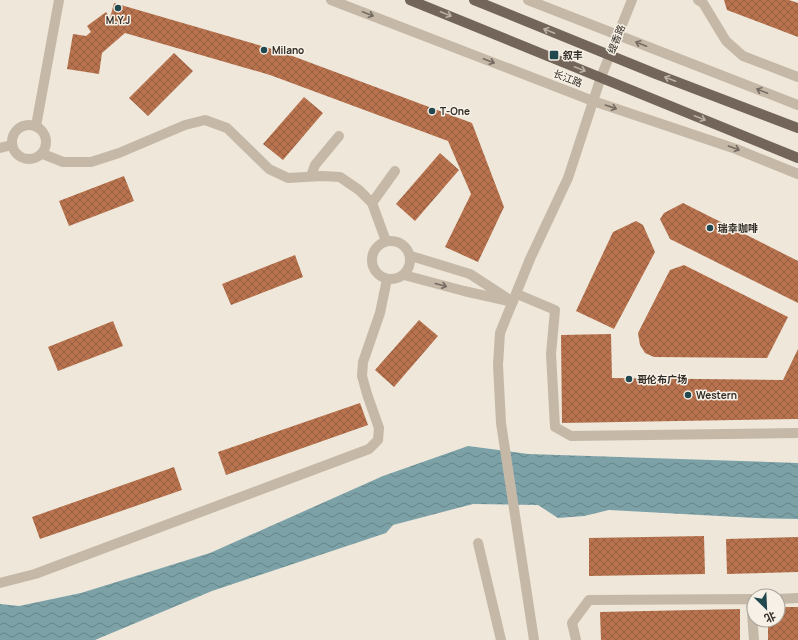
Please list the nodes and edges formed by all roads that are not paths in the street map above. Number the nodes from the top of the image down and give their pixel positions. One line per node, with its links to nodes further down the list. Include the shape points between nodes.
1 (59, 0): 14 (street)
2 (331, 0): 12 (street, 长江路, one-way to 12)
3 (410, 0): 10 (main road, 长江路, one-way to 10)
4 (474, 0): 9 (main road, one-way to 4)
5 (528, 0): 8 (street)
6 (632, 0): 8 (street, 缇香路)
7 (698, 0): 11 (street, via 703,3 726,41 743,56)
8 (618, 35): 9 (street, 缇香路); 13 (street, one-way to 8)
9 (609, 55): 10 (street, 缇香路); 15 (main road, one-way to 9)
10 (601, 77): 12 (street, 缇香路); 20 (main road, 长江路, one-way to 20)
11 (798, 77)
12 (593, 101): 22 (street, 长江路, one-way to 22, via 736,149); 29 (street, 缇香路, via 568,178 530,259)
13 (798, 106)
14 (36, 126): 17 (street, via 25,125 16,131 11,141); 19 (street, via 44,133 47,144)
15 (798, 128)
16 (339, 136): 23 (street, via 315,165)
17 (12, 145): 18 (street); 19 (street, via 14,152 22,159 33,160)
18 (0, 148)
19 (42, 154): 23 (street, via 63,162 91,162 185,125 205,120 227,128 269,169 288,178)
20 (798, 158)
21 (395, 172): 24 (street)
22 (798, 174)
23 (311, 176): 24 (street, via 340,178)
24 (372, 202): 25 (street)
25 (386, 241): 26 (street, via 396,241 406,246); 28 (street, via 377,246 372,255 372,265 378,274)
26 (411, 256): 27 (street, via 410,266); 29 (street, via 470,274)
27 (404, 275): 28 (street, via 396,279); 29 (street, one-way to 29, via 464,291)
28 (387, 279): 32 (street, via 380,314 363,362 362,376 379,428 378,440 369,449 35,574)
29 (515, 298): 30 (street, via 555,310 551,354 555,427 571,436); 38 (street, 缇香路, via 500,333 498,365 501,423)
30 (798, 433)
31 (478, 543): 37 (street)
32 (0, 583)
33 (798, 598): 35 (street)
34 (746, 599): 39 (street, via 589,600 572,623)
35 (786, 599)
36 (754, 628): 40 (street)
37 (501, 640)
38 (534, 640)
39 (576, 640)
40 (754, 640)

